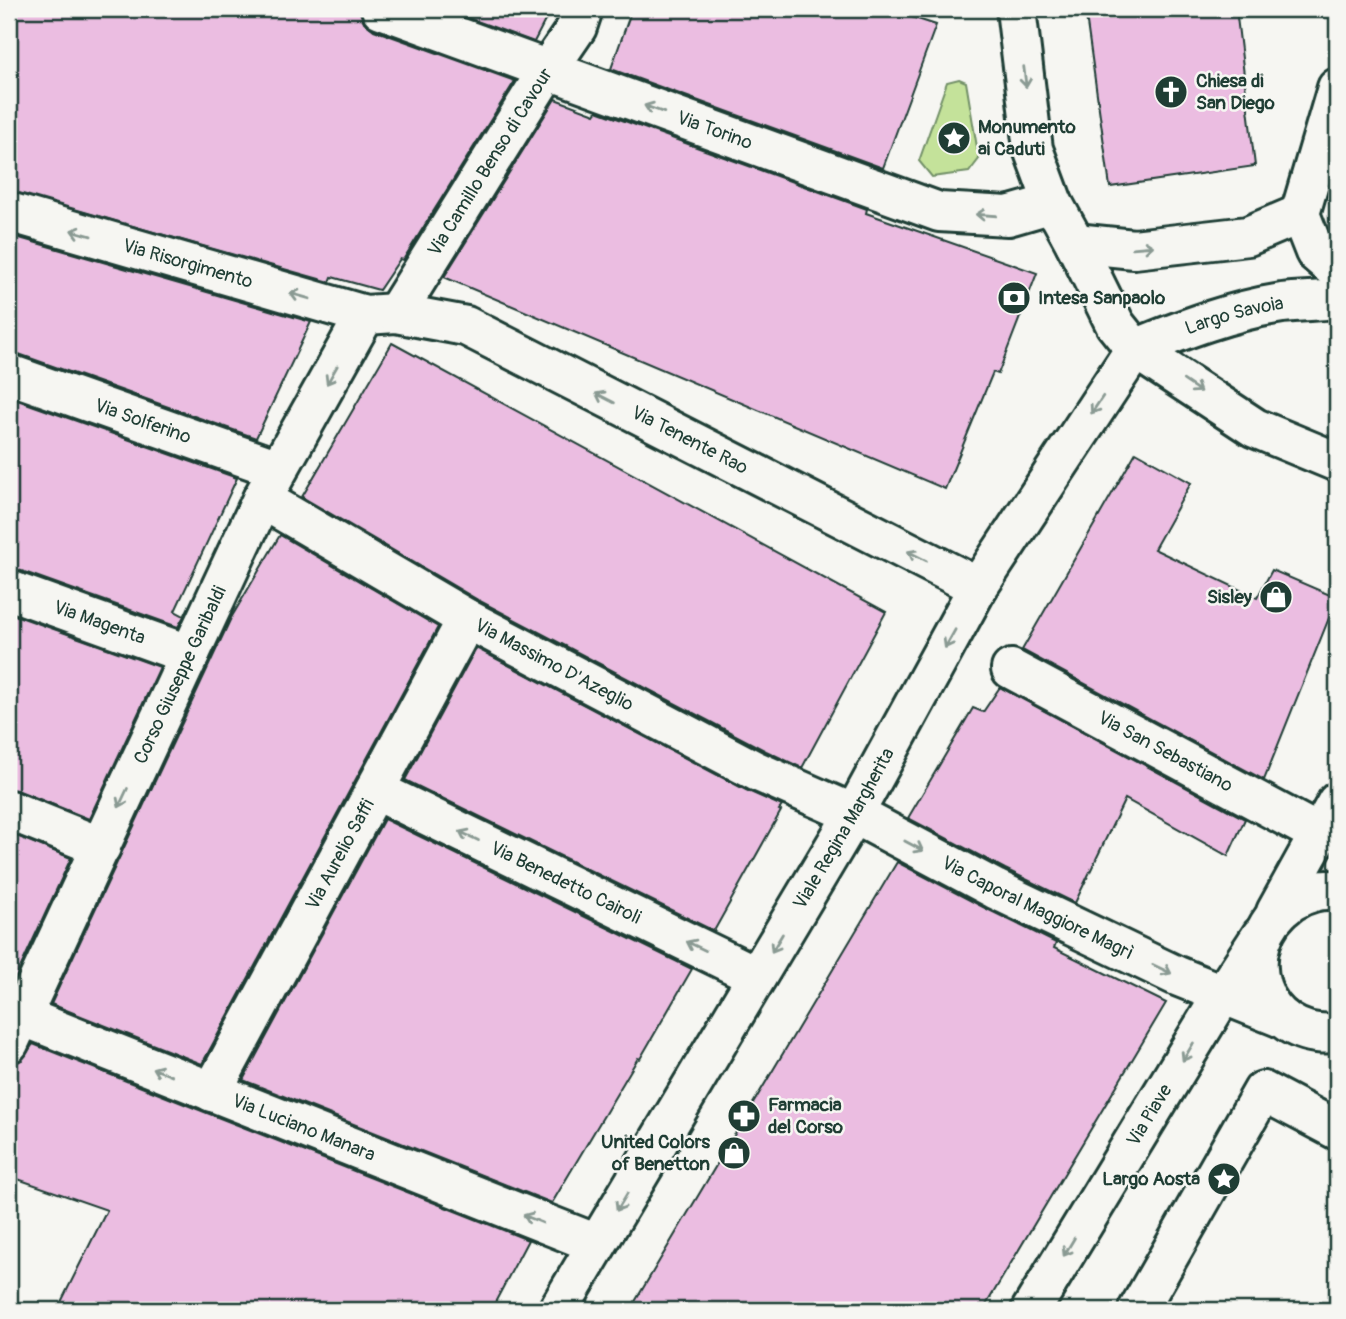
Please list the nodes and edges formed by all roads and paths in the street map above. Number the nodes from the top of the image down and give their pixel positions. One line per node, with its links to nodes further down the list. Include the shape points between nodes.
1 (381, 9): 4 (street, Via Torino)
2 (583, 9): 4 (street, Via Camillo Benso di Cavour, via 577,27)
3 (1016, 9): 6 (street, one-way to 6, via 1033,149)
4 (547, 71): 6 (street, Via Torino, one-way to 4, via 1008,216 939,212); 12 (street, Via Camillo Benso di Cavour)
5 (1337, 88): 8 (street)
6 (1052, 203): 9 (street)
7 (9, 212): 12 (street, Via Risorgimento, one-way to 7)
8 (1300, 214): 9 (street, one-way to 8, via 1134,248 1248,236); 10 (street, via 1315,252)
9 (1075, 243): 13 (street, via 1115,324)
10 (1337, 271)
11 (1337, 299): 13 (street, Largo Savoia, via 1235,313)
12 (381, 314): 16 (street, Corso Giuseppe Garibaldi, one-way to 16); 17 (street, Via Tenente Rao, one-way to 12, via 466,326)
13 (1135, 349): 15 (street, one-way to 15, via 1255,428); 17 (street, Viale Regina Margherita, one-way to 17)
14 (9, 374): 16 (street, Via Solferino)
15 (1337, 462)
16 (270, 484): 19 (street, Via Massimo D'Azeglio); 20 (street, Corso Giuseppe Garibaldi)
17 (978, 587): 24 (street, Viale Regina Margherita, one-way to 24)
18 (9, 590): 20 (street, Via Magenta)
19 (467, 619): 22 (street, Via Aurelio Saffi); 24 (street, Via Massimo D'Azeglio, via 756,771)
20 (190, 655): 26 (street, Corso Giuseppe Garibaldi, one-way to 26)
21 (1011, 669): 25 (street, Via San Sebastiano)
22 (375, 790): 29 (street, Via Benedetto Cairoli, one-way to 22); 34 (street, Via Aurelio Saffi)
23 (9, 810): 26 (street)
24 (854, 814): 29 (street, Viale Regina Margherita, one-way to 29); 30 (street, Via Caporal Maggiore Magrì, one-way to 30, via 995,889)
25 (1328, 818): 28 (street, Via Piave)
26 (101, 847): 32 (street, Corso Giuseppe Garibaldi)
27 (1337, 891): 28 (street, via 1301,895)
28 (1269, 924): 30 (street, Via Piave); 31 (street, via 1256,957 1259,980)
29 (757, 976): 36 (street, Viale Regina Margherita, one-way to 36)
30 (1223, 994): 31 (street, Via Caporal Maggiore Magrì); 38 (street, Via Piave, one-way to 38)
31 (1282, 1018): 33 (street, Via Caporal Maggiore Magrì, via 1303,1029)
32 (13, 1024): 34 (street, Via Luciano Manara, one-way to 32)
33 (1333, 1034)
34 (212, 1092): 36 (street, Via Luciano Manara, one-way to 34)
35 (1337, 1130): 39 (street, via 1263,1091)
36 (597, 1244): 37 (street, Viale Regina Margherita)
37 (558, 1310)
38 (1031, 1310)
39 (1138, 1310)

